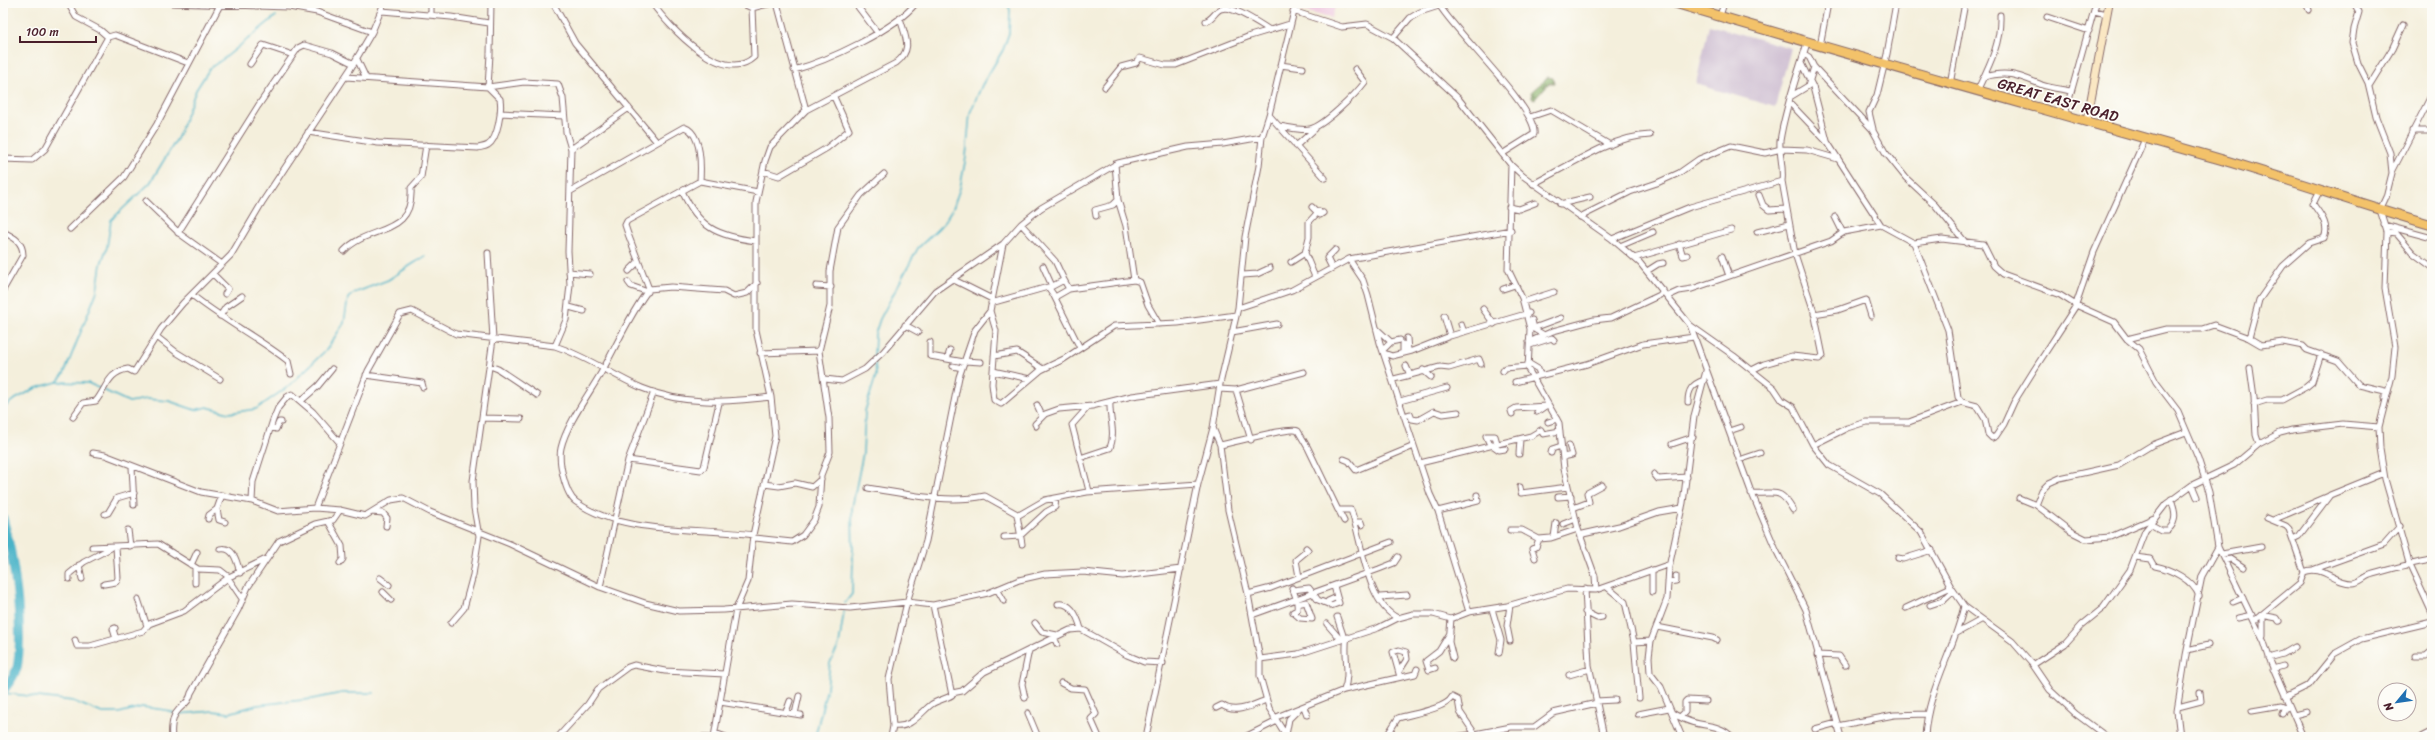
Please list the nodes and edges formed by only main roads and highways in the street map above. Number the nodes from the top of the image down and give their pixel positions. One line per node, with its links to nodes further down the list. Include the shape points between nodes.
1 (1676, 3): 3 (highway, GREAT EAST ROAD)
2 (2109, 3): 3 (main road)
3 (2087, 122): 4 (highway, GREAT EAST ROAD, via 2217,158)
4 (2432, 226)

